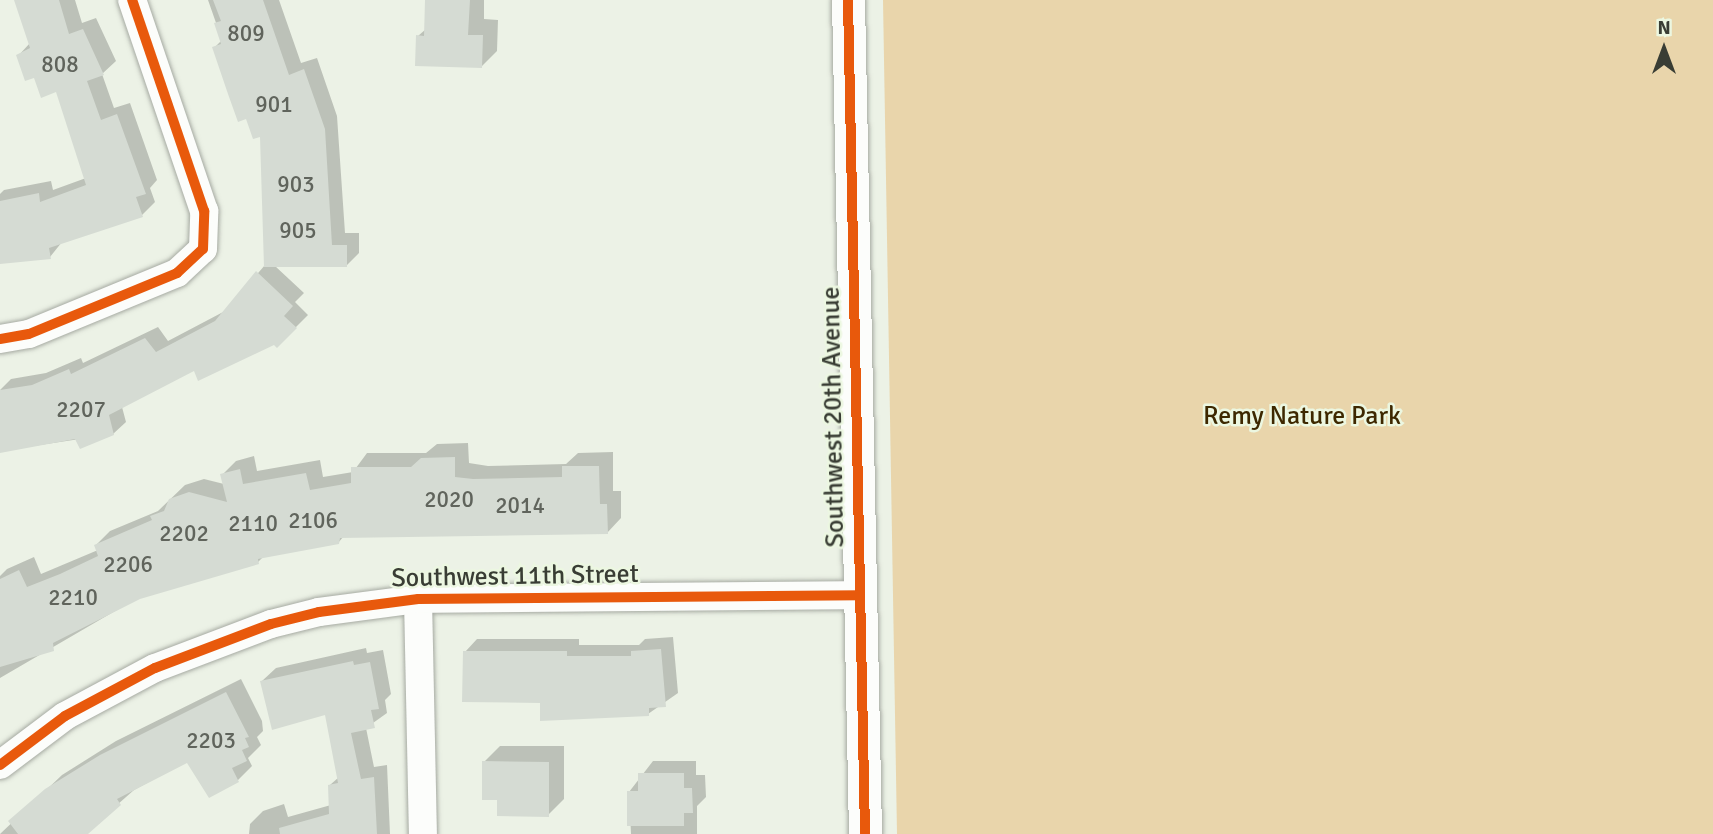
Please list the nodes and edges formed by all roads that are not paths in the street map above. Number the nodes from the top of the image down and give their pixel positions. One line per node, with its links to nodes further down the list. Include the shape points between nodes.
1 (132, 0): 3 (street, via 204,211 203,249 177,273 29,334)
2 (848, 0): 4 (street, Southwest 20th Avenue)
3 (0, 339)
4 (860, 595): 5 (street, Southwest 11th Street); 8 (street, Southwest 20th Avenue)
5 (418, 599): 6 (street, Southwest 11th Street, via 319,612 209,645 104,693); 7 (street)
6 (0, 765)
7 (423, 834)
8 (865, 834)

